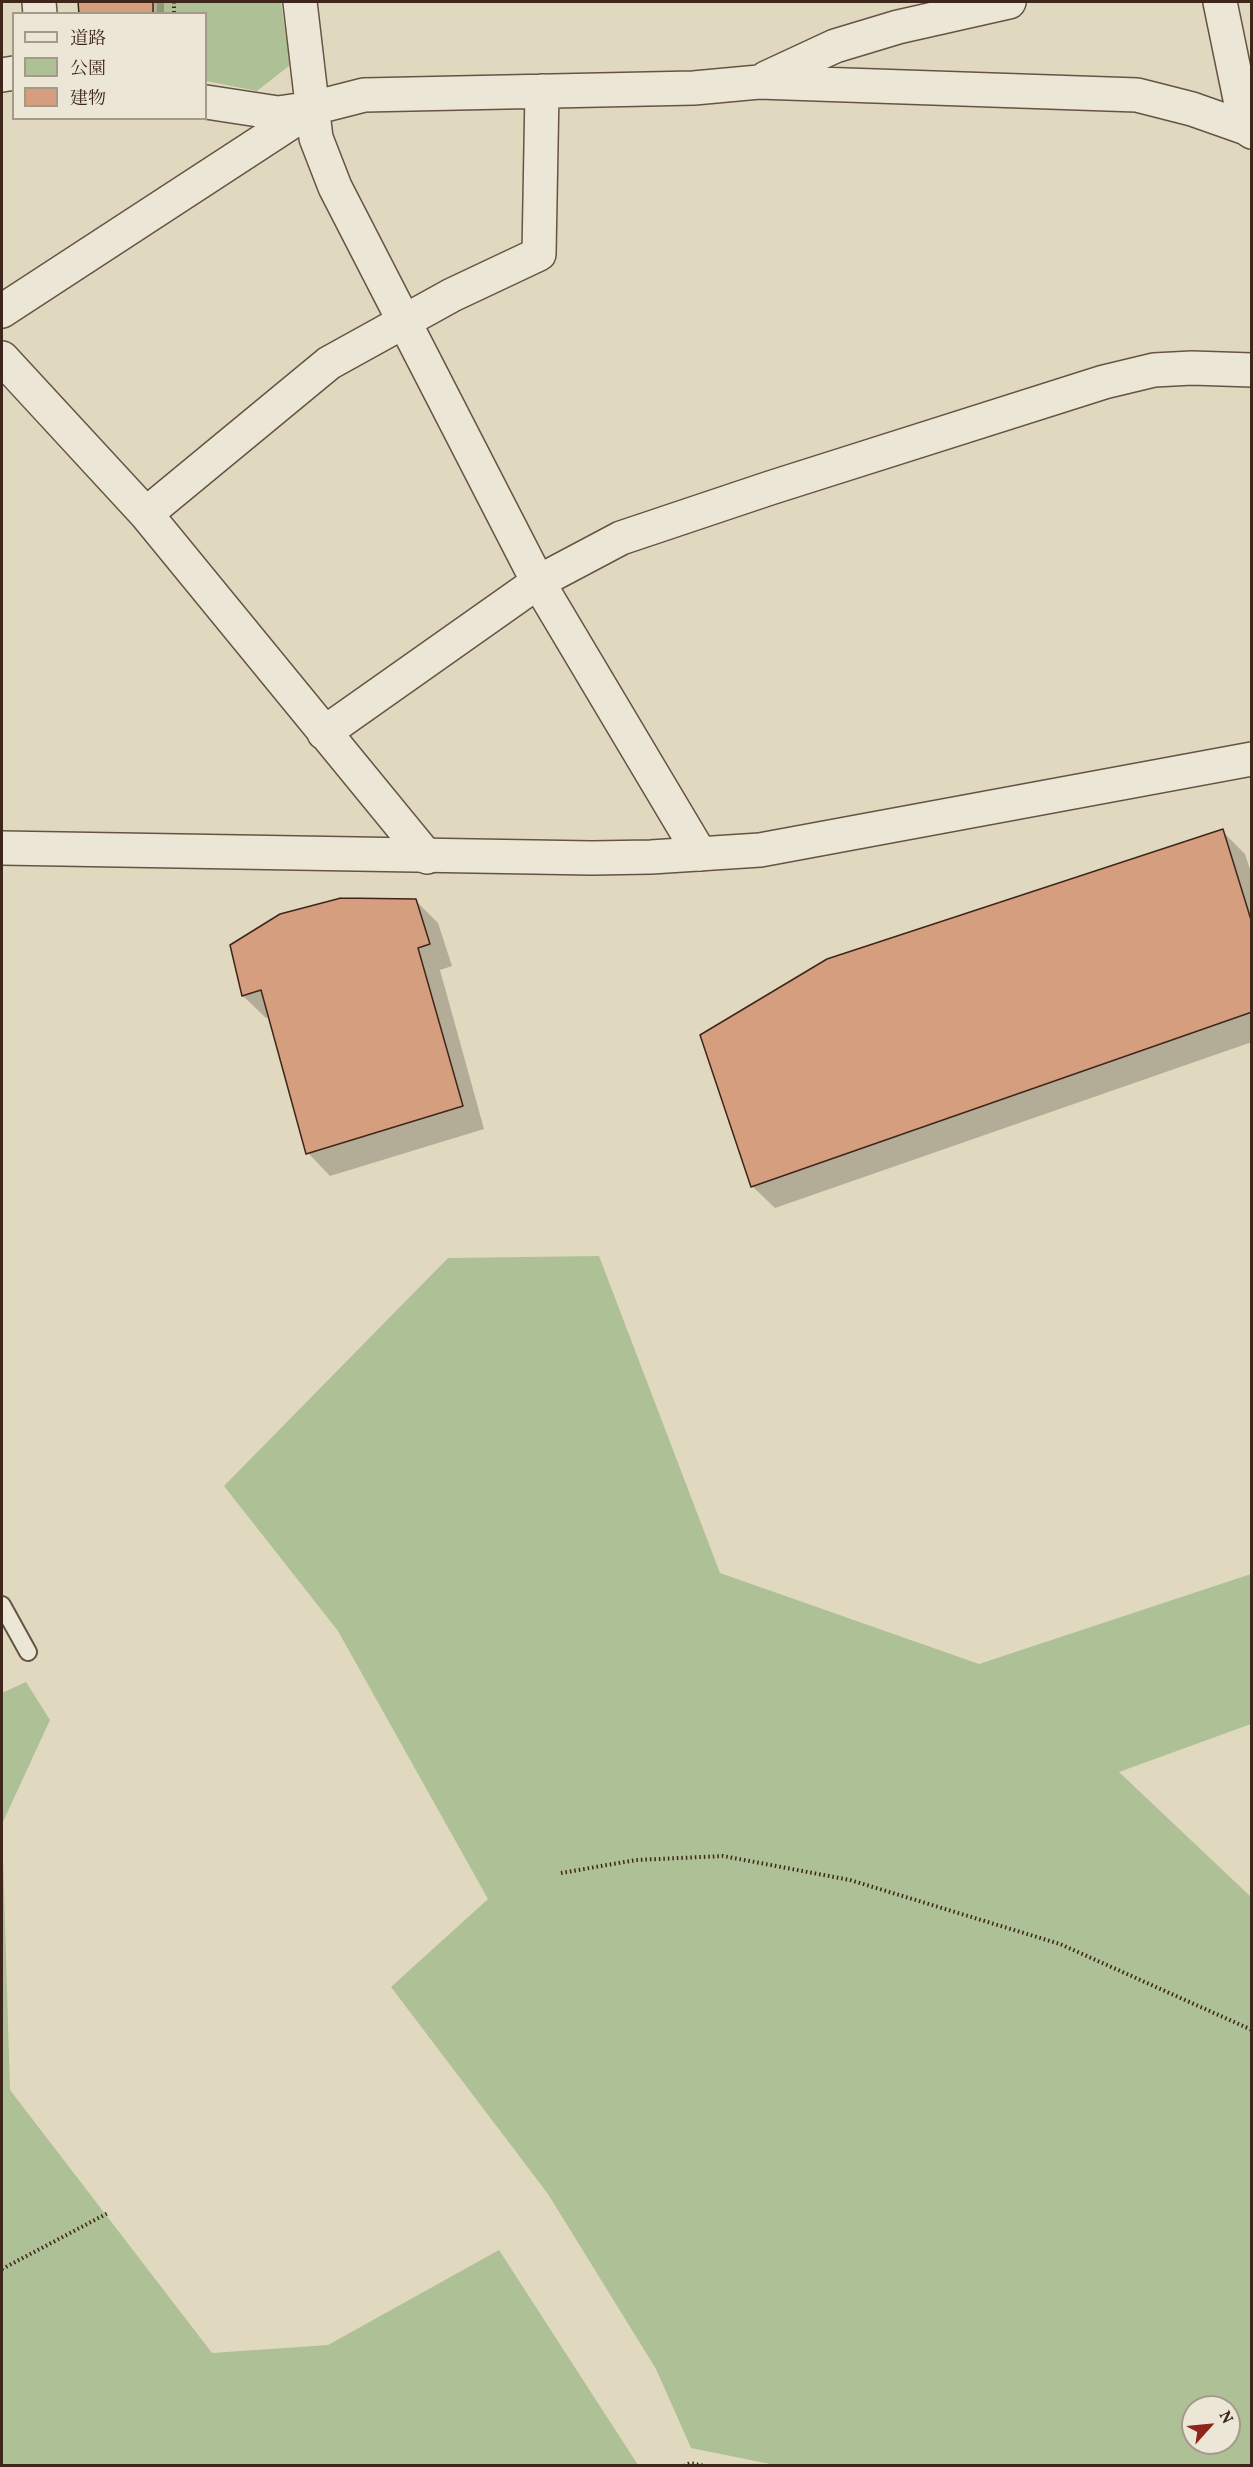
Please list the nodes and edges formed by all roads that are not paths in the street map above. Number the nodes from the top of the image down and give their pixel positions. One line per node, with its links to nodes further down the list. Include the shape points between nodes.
1 (300, 2): 7 (street)
2 (1009, 2): 4 (street, via 835,46)
3 (1220, 2): 8 (street)
4 (759, 82): 5 (street, via 694,88); 8 (street, via 1137,96 1192,109)
5 (542, 91): 7 (street, via 364,95); 10 (street, via 539,254)
6 (207, 102): 7 (street, via 278,113)
7 (313, 108): 9 (street); 10 (street, via 324,163)
8 (1248, 130)
9 (2, 311)
10 (402, 321): 13 (street, via 330,363); 14 (street)
11 (2, 358): 13 (street)
12 (1251, 370): 14 (street, via 1154,370 1104,382 621,538)
13 (146, 514): 15 (street)
14 (538, 582): 15 (street); 18 (street)
15 (324, 733): 19 (street)
16 (1251, 759): 18 (street, via 760,850)
17 (2, 848): 19 (street)
18 (700, 854): 19 (street)
19 (427, 857)
20 (2, 1605): 21 (lane)
21 (28, 1652)

